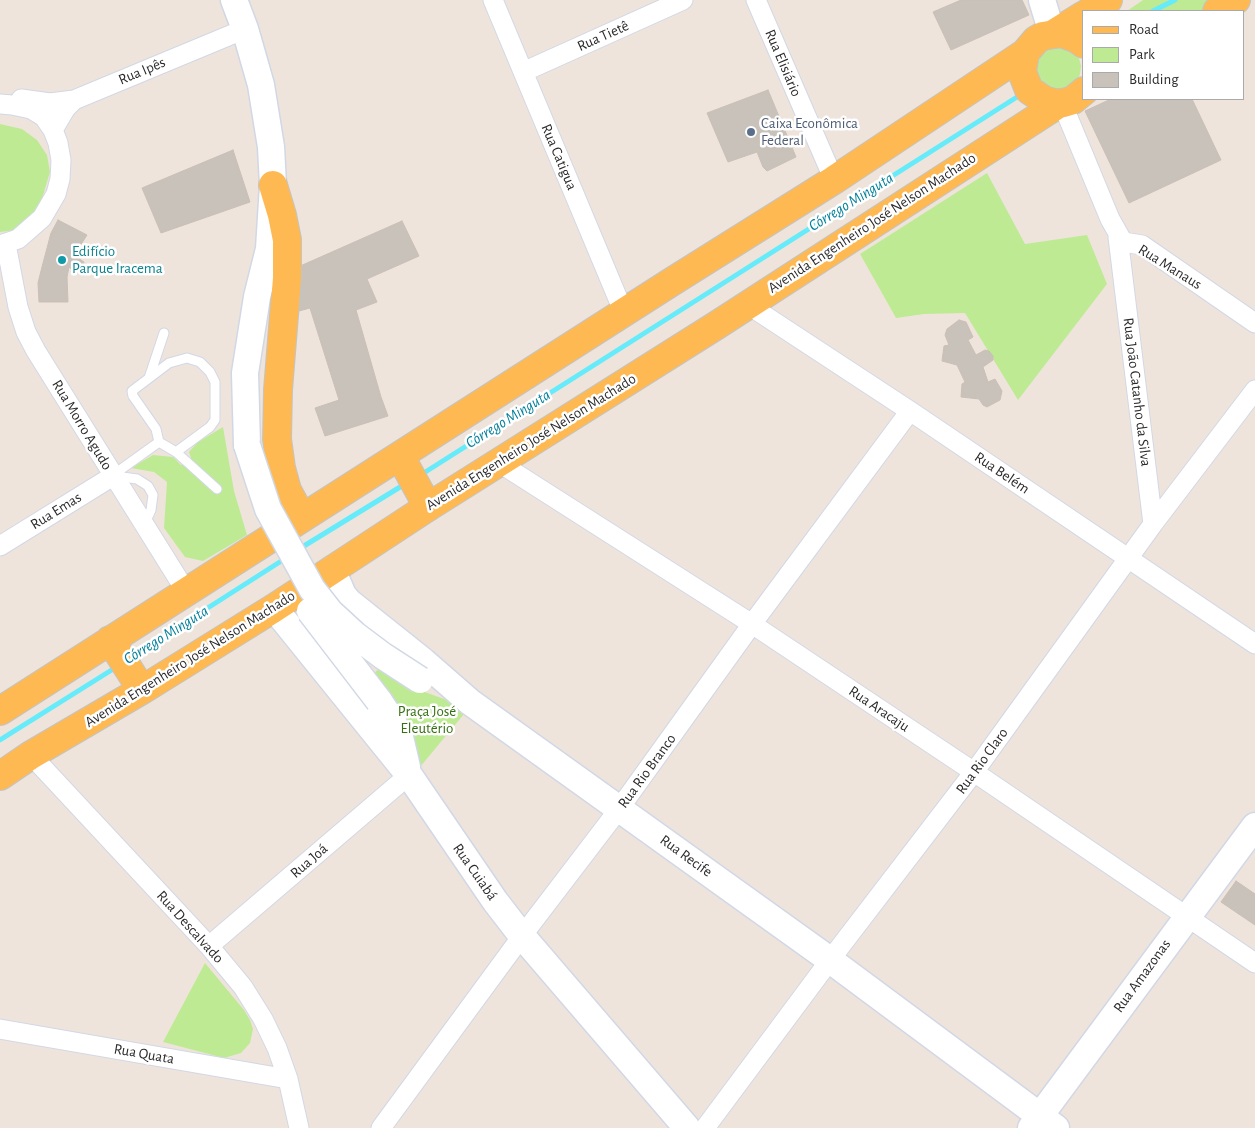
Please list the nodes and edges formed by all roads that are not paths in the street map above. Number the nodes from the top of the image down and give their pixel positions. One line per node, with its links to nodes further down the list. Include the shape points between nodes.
1 (234, 0): 10 (main road)
2 (493, 0): 13 (street, Rua Catigua)
3 (683, 0): 13 (street, Rua Tietê)
4 (756, 0): 19 (street, Rua Elisiário)
5 (1108, 0): 7 (main road)
6 (1236, 0): 8 (main road)
7 (1092, 10)
8 (1219, 10)
9 (1082, 17): 11 (main road, Avenida Engenheiro José Nelson Machado)
10 (245, 29): 15 (street, Rua Ipês); 20 (main road, via 261,86)
11 (1043, 29): 12 (main road, via 1069,35); 16 (main road, via 1022,63 1022,72 1029,90 1044,100); 19 (main road, Avenida Engenheiro José Nelson Machado)
12 (1082, 43)
13 (523, 72): 26 (street, Rua Catigua)
14 (0, 95): 15 (street, via 50,103)
15 (74, 100): 18 (street)
16 (1070, 102): 21 (street, Rua Manaus, via 1110,219); 25 (main road, Avenida Engenheiro José Nelson Machado)
17 (0, 104): 18 (street, via 31,109 44,117)
18 (53, 130): 22 (street, via 60,160 56,194 42,218 18,239)
19 (834, 180): 26 (main road, Avenida Engenheiro José Nelson Machado)
20 (273, 185): 33 (main road, via 269,249 245,373); 39 (main road, via 287,249 277,439 287,490)
21 (1123, 242): 23 (street, Rua Manaus); 24 (street, Rua João Catanho da Silva, via 1118,237)
22 (3, 245): 36 (street, Rua Morro Agudo, via 26,332)
23 (1142, 245): 24 (street, via 1133,248); 27 (street, Rua Manaus)
24 (1120, 261): 40 (street, Rua João Catanho da Silva)
25 (748, 304): 31 (street, Rua Belém); 35 (main road, Avenida Engenheiro José Nelson Machado)
26 (624, 313): 37 (main road, Avenida Engenheiro José Nelson Machado)
27 (1255, 323)
28 (164, 332): 29 (lane)
29 (149, 378): 32 (lane, via 132,390 133,396 156,429); 34 (lane, via 170,363 187,358 200,362 214,382 215,420)
30 (1255, 390): 40 (street, Rua Rio Claro)
31 (910, 411): 42 (street, Rua Belém); 46 (street, Rua Rio Branco)
32 (160, 442): 34 (lane); 36 (lane)
33 (248, 445): 49 (main road, bridge, via 268,509 312,589 330,612 355,635 420,680); 54 (main road, bridge, via 251,488 265,538 291,583 392,720 400,737)
34 (176, 452): 38 (lane)
35 (498, 462): 37 (main road, Avenida Engenheiro José Nelson Machado); 46 (street, Rua Aracaju)
36 (113, 476): 41 (street, Rua Emas); 44 (street, Rua Morro Agudo)
37 (414, 480): 39 (main road, Avenida Engenheiro José Nelson Machado); 43 (main road, Avenida Engenheiro José Nelson Machado)
38 (217, 489)
39 (302, 518): 44 (main road, Avenida Engenheiro José Nelson Machado)
40 (1153, 524): 42 (street, Rua Rio Claro)
41 (0, 546)
42 (1129, 558): 47 (street, Rua Belém); 52 (street, Rua Rio Claro)
43 (332, 569): 45 (main road, Avenida Engenheiro José Nelson Machado); 49 (main road, Rua Recife, via 349,602)
44 (188, 593): 48 (main road, Avenida Engenheiro José Nelson Machado)
45 (274, 608): 48 (main road, Avenida Engenheiro José Nelson Machado); 54 (main road, Rua Cuiabá)
46 (752, 624): 52 (street, Rua Aracaju); 55 (street, Rua Rio Branco)
47 (1255, 644)
48 (125, 664): 50 (main road, Avenida Engenheiro José Nelson Machado); 51 (main road, Avenida Engenheiro José Nelson Machado)
49 (470, 702): 55 (main road, Rua Recife)
50 (0, 711)
51 (31, 755): 53 (main road, Avenida Engenheiro José Nelson Machado); 59 (street, Rua Descalvado)
52 (974, 772): 57 (street, Rua Aracaju); 60 (street, Rua Rio Claro)
53 (0, 776)
54 (409, 776): 58 (main road, Rua Cuiabá); 59 (street, Rua Joá)
55 (620, 809): 58 (street, Rua Rio Branco); 60 (main road, Rua Recife)
56 (1255, 826): 57 (main road, Rua Amazonas)
57 (1186, 917): 61 (street, Rua Aracaju); 64 (main road, Rua Amazonas)
58 (522, 936): 66 (street, Rua Rio Branco); 67 (main road, Rua Cuiabá)
59 (209, 946): 63 (street, Rua Descalvado, via 243,987 263,1019)
60 (830, 960): 64 (main road, Rua Recife); 68 (street, Rua Rio Claro)
61 (1255, 963)
62 (0, 1030): 63 (street, Rua Quata)
63 (288, 1079): 65 (street, Rua Descalvado)
64 (1042, 1124)
65 (298, 1128)
66 (382, 1128)
67 (687, 1128)
68 (705, 1128)

